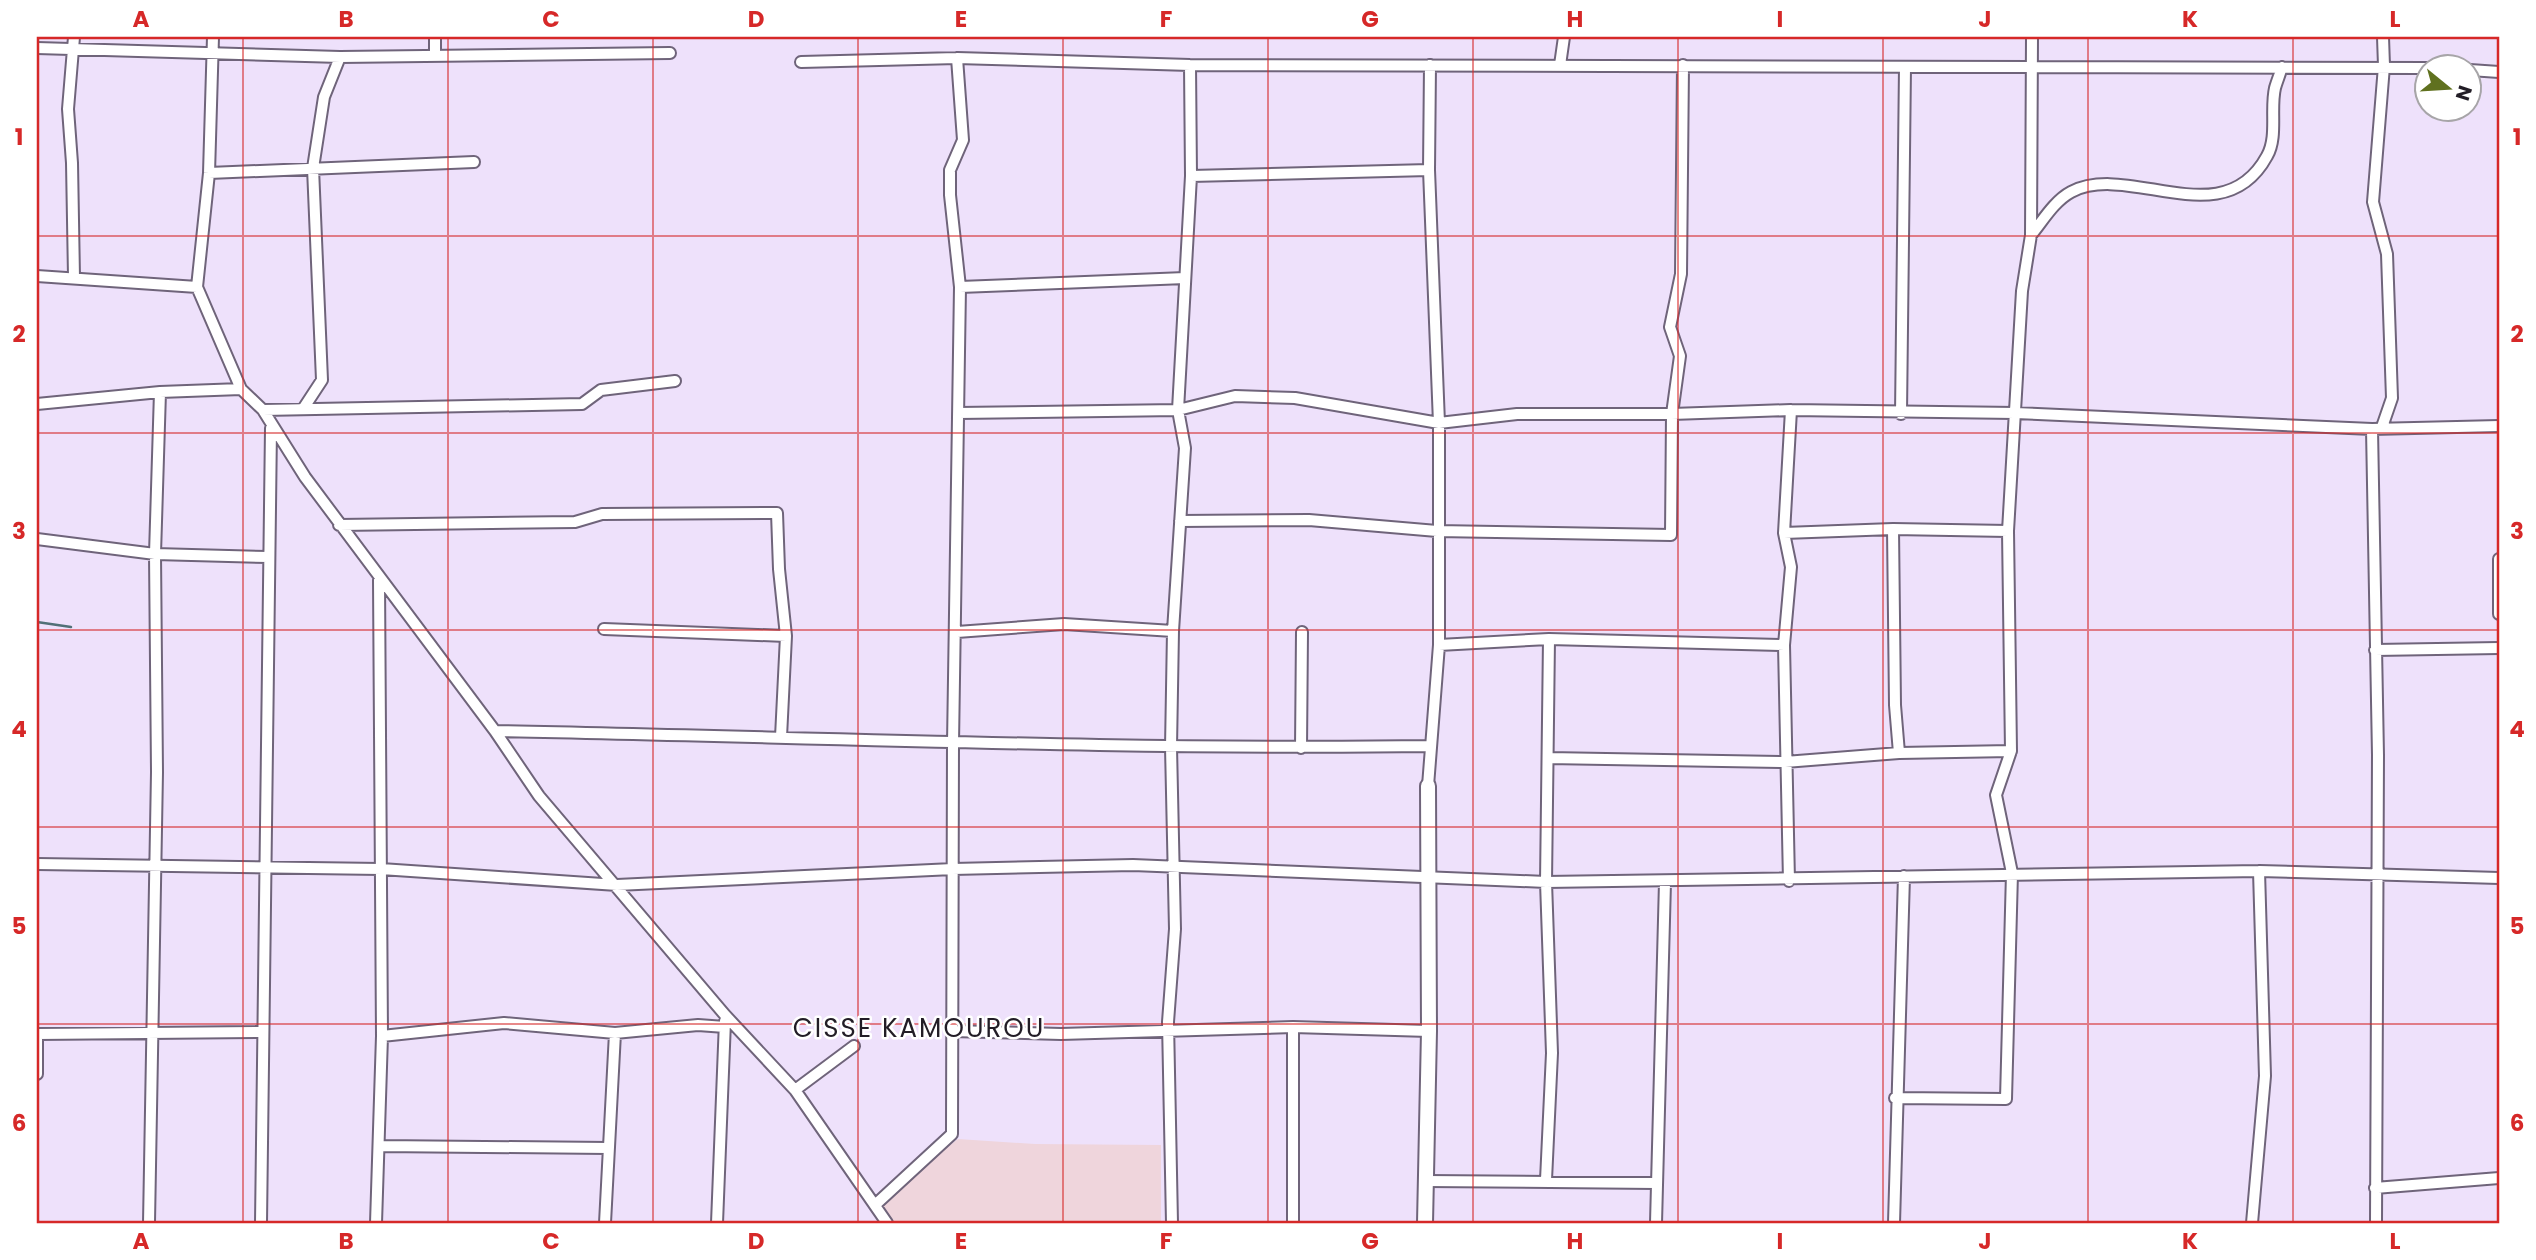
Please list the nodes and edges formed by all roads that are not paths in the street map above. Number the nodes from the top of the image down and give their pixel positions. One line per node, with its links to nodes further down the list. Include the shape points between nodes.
1 (74, 37): 8 (street)
2 (213, 37): 9 (street)
3 (435, 37): 11 (street)
4 (1564, 37): 17 (street)
5 (2032, 37): 23 (street)
6 (2383, 37): 19 (street)
7 (37, 48): 8 (street)
8 (74, 50): 9 (street); 31 (street, via 68,109)
9 (213, 51): 12 (street); 27 (street)
10 (670, 54): 11 (street)
11 (435, 56): 12 (street)
12 (340, 57): 25 (street, via 324,97)
13 (957, 58): 14 (street); 15 (street); 34 (street, via 963,140 950,170 950,195)
14 (802, 62)
15 (1190, 65): 16 (street); 28 (street)
16 (1430, 65): 17 (street); 26 (street)
17 (1560, 65): 18 (street)
18 (1683, 65): 20 (street); 45 (street, via 1681,274 1670,327 1680,356)
19 (2384, 66): 21 (street); 22 (street); 50 (street, via 2373,202 2387,254 2392,398)
20 (1905, 67): 23 (street); 46 (street)
21 (2414, 67)
22 (2282, 68): 23 (street); 29 (street, via 2275,88 2270,149 2237,188 2202,195 2116,186 2072,191)
23 (2032, 69): 29 (street)
24 (474, 162): 25 (street)
25 (313, 168): 27 (street); 40 (street, via 322,380)
26 (1429, 170): 28 (street); 47 (street)
27 (209, 173): 33 (street)
28 (1191, 176): 32 (street)
29 (2031, 235): 44 (street, via 2022,291)
30 (37, 276): 31 (street)
31 (74, 277): 33 (street)
32 (1185, 278): 34 (street); 41 (street)
33 (197, 287): 36 (street)
34 (960, 287): 43 (street)
35 (675, 381): 40 (street, via 601,390 582,404)
36 (242, 389): 37 (street); 39 (street)
37 (160, 392): 38 (street); 58 (street)
38 (37, 404)
39 (263, 410): 40 (street); 49 (street)
40 (303, 410)
41 (1178, 410): 43 (street); 47 (street, via 1235,396 1295,398); 51 (street, via 1185,448)
42 (1791, 410): 45 (street); 46 (street); 56 (street)
43 (958, 413): 65 (street)
44 (2015, 413): 46 (street); 50 (street); 55 (street)
45 (1672, 414): 47 (street, via 1517,414); 54 (street, via 1671,535)
46 (1901, 414)
47 (1439, 423): 54 (street)
48 (2499, 426): 50 (street)
49 (271, 428): 52 (street); 59 (street)
50 (2377, 428): 72 (street)
51 (1180, 522): 54 (street, via 1309,520); 64 (street)
52 (339, 525): 61 (street); 67 (street, via 575,522 602,514 777,513)
53 (1893, 529): 55 (street); 56 (street); 80 (street)
54 (1437, 531): 69 (street)
55 (2008, 531): 79 (street)
56 (1784, 533): 70 (street, via 1791,568)
57 (37, 539): 58 (street)
58 (155, 554): 59 (street); 85 (street)
59 (268, 557): 87 (street)
60 (2499, 559): 62 (street)
61 (379, 580): 73 (street); 88 (street)
62 (2499, 614)
63 (604, 629): 67 (street)
64 (1173, 631): 65 (street, via 1064,624); 77 (street)
65 (957, 632): 75 (street)
66 (1302, 632): 78 (street)
67 (786, 636): 74 (street)
68 (1549, 639): 69 (street); 70 (street); 81 (street)
69 (1439, 645): 76 (street)
70 (1784, 645): 82 (street)
71 (2499, 648): 72 (street)
72 (2375, 650): 92 (street)
73 (495, 732): 74 (street); 99 (street, via 539,796)
74 (781, 737): 75 (street)
75 (953, 744): 77 (street); 89 (street)
76 (1431, 746): 78 (street); 83 (street)
77 (1171, 747): 78 (street); 86 (street)
78 (1301, 748)
79 (2011, 751): 80 (street); 91 (street, via 1996,795)
80 (1899, 753): 82 (street)
81 (1548, 758): 82 (street); 97 (street)
82 (1785, 762): 96 (street)
83 (1428, 786): 93 (street)
84 (37, 864): 85 (street)
85 (155, 864): 87 (street); 103 (street)
86 (1173, 866): 89 (street); 93 (street); 107 (street, via 1175,929)
87 (265, 869): 88 (street); 106 (street)
88 (381, 869): 99 (street); 110 (street)
89 (953, 869): 99 (street); 104 (street)
90 (2259, 871): 91 (street); 92 (street); 134 (street, via 2265,1076)
91 (2012, 873): 94 (street); 114 (street, via 2006,1099)
92 (2376, 874): 95 (street); 121 (street)
93 (1428, 876): 97 (street); 105 (street)
94 (1904, 876): 96 (street); 114 (street)
95 (2499, 878)
96 (1789, 881): 98 (street)
97 (1546, 882): 98 (street); 118 (street, via 1552,1053)
98 (1665, 882): 120 (street)
99 (617, 886): 100 (street)
100 (725, 1015): 101 (street); 113 (street)
101 (725, 1027): 108 (street); 127 (street)
102 (1293, 1027): 105 (street); 107 (street); 130 (street)
103 (152, 1031): 106 (street); 109 (street); 123 (street)
104 (952, 1031): 107 (street); 122 (street, via 952,1133)
105 (1429, 1031): 119 (street)
106 (263, 1032): 124 (street)
107 (1169, 1032): 129 (street)
108 (615, 1033): 110 (street, via 504,1023); 116 (street)
109 (37, 1034): 112 (street)
110 (382, 1036): 115 (street)
111 (854, 1046): 113 (street)
112 (37, 1074)
113 (794, 1090): 122 (street)
114 (1895, 1098): 133 (street)
115 (380, 1146): 116 (street); 125 (street)
116 (608, 1147): 126 (street)
117 (2499, 1178): 121 (street)
118 (1546, 1180): 119 (street); 120 (street)
119 (1425, 1181): 131 (street)
120 (1656, 1183): 132 (street)
121 (2375, 1188): 135 (street)
122 (875, 1205): 128 (street)
123 (149, 1223)
124 (261, 1223)
125 (376, 1223)
126 (605, 1223)
127 (717, 1223)
128 (887, 1223)
129 (1172, 1223)
130 (1293, 1223)
131 (1425, 1223)
132 (1656, 1223)
133 (1894, 1223)
134 (2252, 1223)
135 (2376, 1223)

